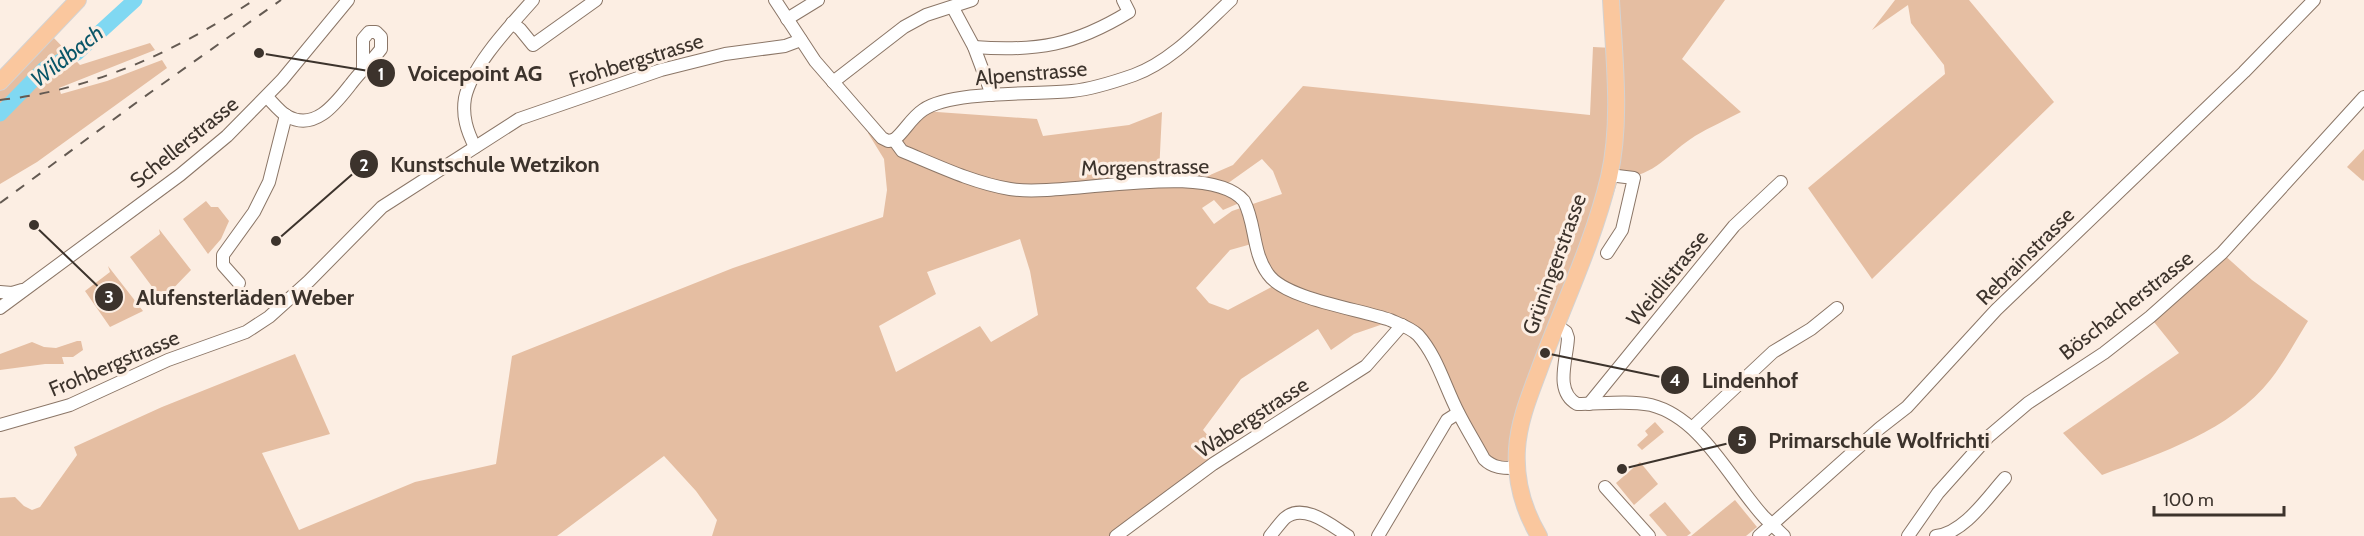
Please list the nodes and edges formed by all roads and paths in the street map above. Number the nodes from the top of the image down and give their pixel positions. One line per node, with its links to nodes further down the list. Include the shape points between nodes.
1 (78, 0): 19 (main road)
2 (348, 0): 22 (street, Schellerstrasse)
3 (533, 0): 14 (street)
4 (596, 0): 14 (street, via 533,45)
5 (775, 0): 13 (street, Morgenstrasse)
6 (818, 0): 13 (street)
7 (972, 0): 12 (street)
8 (1123, 0): 16 (street, via 1129,12 1080,37 1029,49)
9 (1231, 0): 20 (street, Alpenstrasse, via 1173,52 1136,74 1072,91)
10 (1611, 0): 26 (main road, Grüningerstrasse, via 1615,116)
11 (2314, 0): 43 (street, Rebrainstrasse, via 1996,310 1907,407)
12 (953, 8): 16 (street); 18 (street, via 926,15 904,27)
13 (787, 19): 15 (street, Morgenstrasse)
14 (512, 23): 25 (street, via 470,82 465,124)
15 (801, 40): 18 (street, Morgenstrasse); 25 (street, Frohbergstrasse, via 661,70 538,111)
16 (974, 46): 20 (street)
17 (363, 69): 23 (street, via 320,117 299,120)
18 (833, 81): 24 (street, Morgenstrasse, via 882,138)
19 (0, 82)
20 (992, 95): 24 (street, Alpenstrasse, via 932,105)
21 (2364, 97): 44 (street, Böschacherstrasse, via 2223,253 2150,317 2028,403 1988,437 1938,493)
22 (267, 98): 23 (street); 30 (street, Schellerstrasse, via 202,158)
23 (286, 115): 29 (street, via 269,182 254,212 223,255 223,265)
24 (894, 140): 35 (street, Morgenstrasse, via 902,151 1011,189 1182,181 1223,186 1244,201 1260,262 1277,284)
25 (475, 147): 38 (street, Frohbergstrasse, via 382,207 309,281 246,332 168,360 70,405)
26 (1609, 175): 28 (street, via 1634,178 1622,230); 34 (main road, Grüningerstrasse)
27 (1781, 182): 36 (street, Weidlistrasse, via 1734,226)
28 (1607, 253)
29 (239, 284)
30 (23, 290): 31 (street); 32 (street, Schellerstrasse)
31 (0, 292)
32 (0, 308)
33 (1837, 308): 39 (street, via 1811,330 1773,352)
34 (1556, 325): 36 (street, via 1568,338 1565,392 1577,404); 40 (main road, Grüningerstrasse, via 1525,408)
35 (1402, 326): 37 (street, Morgenstrasse, via 1418,335); 45 (street, Wabergstrasse, via 1366,366 1213,464)
36 (1589, 404): 39 (street, via 1652,406)
37 (1458, 413): 40 (street, Morgenstrasse, via 1490,465); 48 (street, via 1447,420)
38 (0, 425)
39 (1692, 428): 43 (street)
40 (1517, 468): 49 (main road, Grüningerstrasse, via 1526,510)
41 (2005, 478): 53 (street, via 1964,523)
42 (1605, 486): 50 (street)
43 (1772, 525): 51 (street, Rebrainstrasse); 52 (street)
44 (1913, 535)
45 (1116, 536)
46 (1270, 536): 47 (street, via 1287,517 1298,512 1316,516)
47 (1348, 536)
48 (1378, 536)
49 (1539, 536)
50 (1649, 536)
51 (1759, 536)
52 (1784, 536)
53 (1936, 536)

